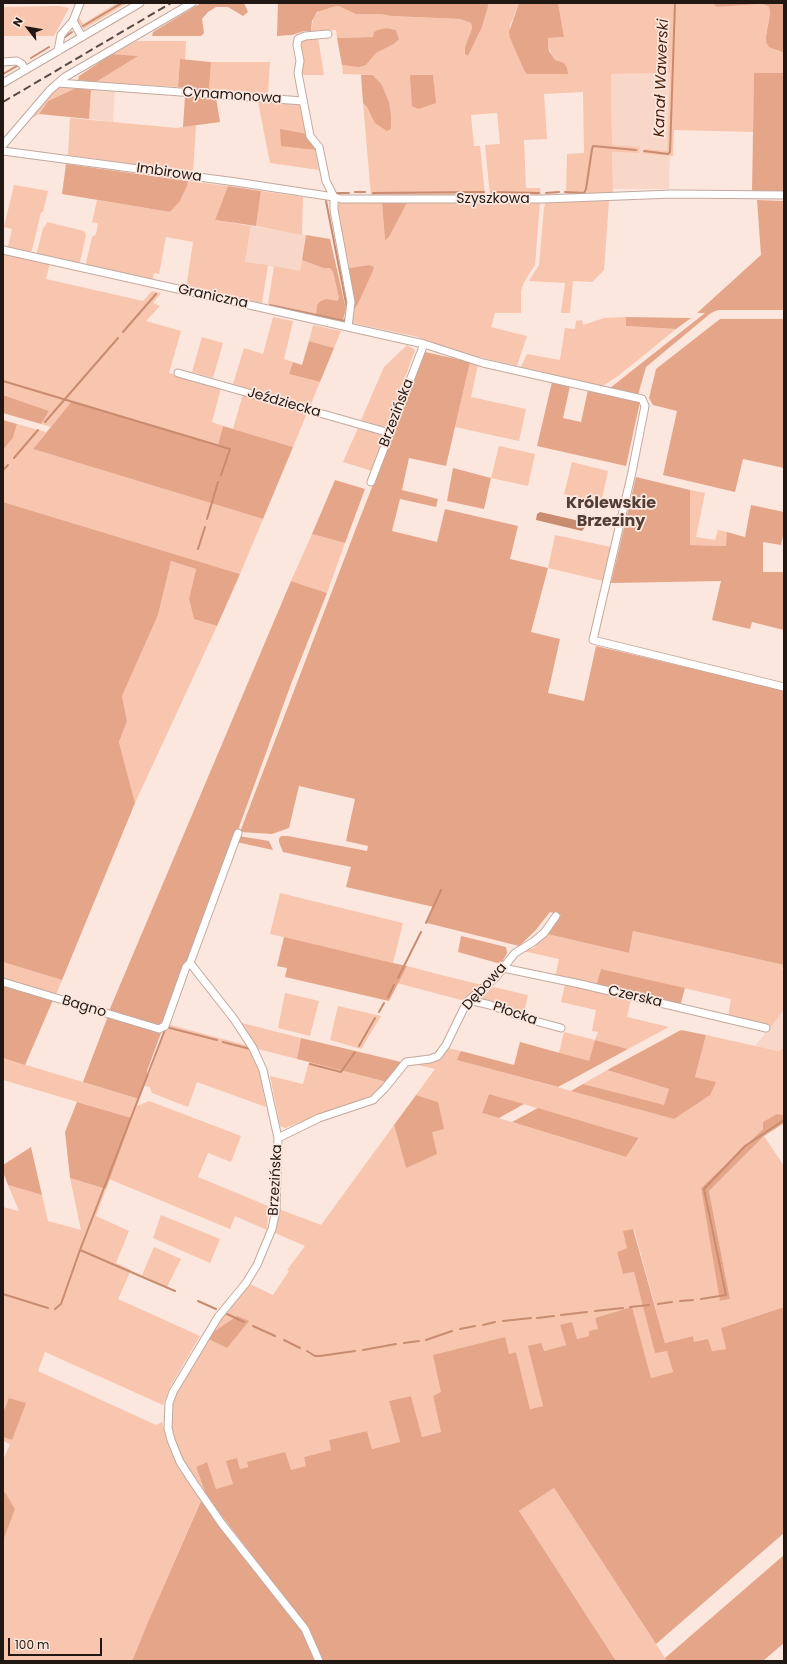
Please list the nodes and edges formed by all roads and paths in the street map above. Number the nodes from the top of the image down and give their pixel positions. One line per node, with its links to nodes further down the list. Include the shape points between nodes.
1 (80, 3): 4 (street)
2 (140, 3): 6 (street)
3 (192, 3): 11 (street)
4 (73, 21): 6 (street); 7 (street, via 61,35)
5 (328, 34): 12 (street, via 305,36 297,42)
6 (82, 37): 7 (street)
7 (58, 51): 9 (street)
8 (3, 62): 9 (street, via 17,61)
9 (25, 70): 10 (street)
10 (3, 83)
11 (58, 83): 12 (street, Cynamonowa); 13 (street)
12 (302, 101): 16 (street, Cynamonowa, via 310,136 319,148 326,181)
13 (3, 145)
14 (3, 151): 16 (street, Imbirowa)
15 (784, 195): 16 (street, Szyszkowa, via 665,194 544,199)
16 (334, 197): 18 (street, via 350,302)
17 (3, 250): 18 (street, Graniczna)
18 (348, 327): 19 (street, Graniczna)
19 (424, 344): 21 (street, Brzezińska); 23 (street, Graniczna, via 483,363 642,399 645,406 634,464 593,640)
20 (178, 373): 21 (street, Jeździecka)
21 (390, 433): 22 (street, Brzezińska)
22 (371, 482)
23 (784, 687)
24 (238, 833): 26 (street)
25 (556, 916): 27 (street, Dębowa, via 544,933 515,953)
26 (190, 963): 28 (street, Bagno, via 186,967 165,1026 159,1029); 32 (street, Brzezińska, via 234,1019 253,1048 263,1070)
27 (503, 968): 29 (street, Dębowa); 31 (street, Czerska)
28 (3, 982)
29 (469, 1000): 30 (street, Płocka); 32 (street, Dębowa, via 438,1056 406,1062 373,1100 320,1118)
30 (561, 1028)
31 (766, 1028)
32 (278, 1138): 33 (street, Brzezińska, via 276,1210 272,1229 257,1265 246,1283 218,1317 172,1392 168,1403 168,1428 170,1440 180,1462 222,1524 305,1629)
33 (319, 1661)

